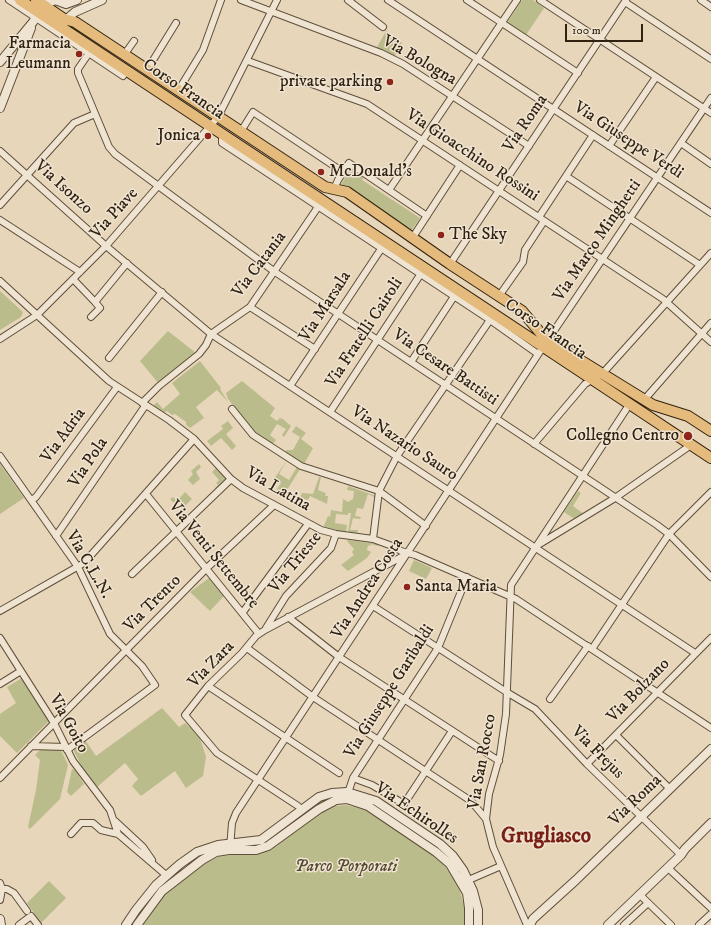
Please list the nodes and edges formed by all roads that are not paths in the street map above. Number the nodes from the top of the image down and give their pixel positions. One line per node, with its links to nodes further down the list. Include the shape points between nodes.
1 (8, 0): 18 (street, Corso Francia)
2 (20, 0): 18 (main road, Corso Francia)
3 (55, 0): 4 (street, via 66,4); 18 (street); 19 (street)
4 (77, 0)
5 (102, 0): 19 (street)
6 (221, 0): 37 (street, via 203,50)
7 (241, 0): 17 (street, Via Bologna)
8 (277, 0): 17 (street, Via Piave)
9 (348, 0): 22 (street)
10 (388, 0): 29 (street, Via Giuseppe Verdi)
11 (467, 0): 21 (street)
12 (517, 0): 21 (street)
13 (540, 0): 24 (street)
14 (701, 0): 16 (street)
15 (626, 1): 24 (street, Via Roma); 30 (street)
16 (711, 6)
17 (272, 11): 31 (street, Via Piave); 38 (street, Via Bologna, via 382,53)
18 (37, 12): 19 (main road, Corso Francia); 25 (street); 26 (street); 27 (street, Corso Francia)
19 (62, 23): 28 (main road, Corso Francia, via 75,22); 34 (main road, Corso Francia)
20 (176, 23): 33 (street, Corso Francia)
21 (501, 23): 29 (street); 35 (street)
22 (383, 27)
23 (134, 40): 28 (street, Corso Francia)
24 (600, 40): 35 (street, Via Roma); 36 (street)
25 (15, 44): 26 (street); 32 (street)
26 (23, 49): 40 (street)
27 (89, 53): 34 (street, Corso Francia, via 123,76); 44 (street, Via Cesare Battisti, via 78,73)
28 (124, 54): 33 (main road, Corso Francia)
29 (478, 59): 38 (street); 42 (street, Via Giuseppe Verdi)
30 (711, 59)
31 (248, 61): 45 (street, Via Piave); 49 (street, Via Gioacchino Rossini, via 367,104)
32 (0, 62)
33 (147, 70): 37 (main road, Corso Francia)
34 (126, 71): 46 (main road, Corso Francia)
35 (578, 73): 42 (street, Via Roma)
36 (656, 77): 41 (street); 52 (street)
37 (178, 91): 45 (main road, Corso Francia)
38 (452, 97): 49 (street); 51 (street, Via Bologna)
39 (711, 98): 41 (street, Via Marco Minghetti)
40 (0, 108)
41 (704, 108): 43 (street); 50 (street, Via Marco Minghetti)
42 (554, 110): 48 (street, Via Giuseppe Verdi); 51 (street, Via Roma)
43 (711, 113)
44 (95, 114): 57 (street, via 74,123); 60 (street, Via Cesare Battisti, via 111,150)
45 (219, 115): 46 (street, Via Piave); 47 (main road, Corso Francia)
46 (209, 126): 60 (street, Via Piave); 64 (main road, Corso Francia)
47 (242, 130): 56 (street, Corso Francia, via 253,112); 61 (main road, Corso Francia, via 325,187)
48 (593, 135): 52 (street, Via Giuseppe Verdi); 58 (street)
49 (423, 140): 55 (street, Via Gioacchino Rossini); 62 (street)
50 (681, 143): 54 (street); 59 (street, Via Marco Minghetti)
51 (529, 146): 63 (street, Via Roma)
52 (609, 146): 59 (street, Via Giuseppe Verdi)
53 (0, 151): 57 (street, Via Isonzo)
54 (711, 164)
55 (460, 165): 63 (street, Via Gioacchino Rossini); 67 (street)
56 (343, 172): 61 (street); 62 (street, via 349,163)
57 (27, 174): 65 (street); 73 (street, Via Isonzo)
58 (566, 176): 68 (street); 69 (street)
59 (658, 178): 66 (street, Via Giuseppe Verdi); 69 (street, Via Marco Minghetti)
60 (160, 185): 73 (street, Via Piave); 81 (street, Via Cesare Battisti)
61 (334, 189): 72 (main road, Corso Francia, via 347,192)
62 (389, 190): 67 (street)
63 (499, 190): 68 (street, Via Gioacchino Rossini); 78 (street, Via Roma)
64 (320, 204): 74 (main road, Corso Francia); 81 (street, Via Catania)
65 (0, 206)
66 (711, 213)
67 (427, 216): 72 (street)
68 (538, 217): 71 (street, Via Gioacchino Rossini)
69 (630, 219): 76 (street, Via Marco Minghetti); 79 (street)
70 (0, 220): 80 (street)
71 (544, 222): 76 (street, Via Gioacchino Rossini); 87 (street, Corso Francia, via 525,250 523,262)
72 (413, 237): 78 (main road, Corso Francia)
73 (106, 246): 77 (street, Via Nazario Sauro); 80 (street, Via Piave)
74 (383, 246): 82 (main road, Corso Francia); 91 (street, Via Marsala)
75 (711, 253): 79 (street)
76 (602, 260): 89 (street, Via Gioacchino Rossini); 101 (street, Via Marco Minghetti)
77 (127, 264): 85 (street, Via Nazario Sauro); 88 (street)
78 (450, 264): 87 (main road, Corso Francia)
79 (700, 265): 89 (street)
80 (80, 272): 83 (street, Via Piave)
81 (275, 272): 90 (street, Via Catania); 91 (street, Via Cesare Battisti)
82 (422, 272): 86 (main road, Corso Francia); 99 (street, Via Fratelli Cairoli)
83 (73, 279): 88 (street); 92 (street, Via Piave)
84 (0, 281): 92 (street, Via Latina)
85 (162, 292): 97 (street, Via Nazario Sauro); 103 (street)
86 (456, 294): 94 (main road, Corso Francia); 104 (street)
87 (499, 296): 101 (main road, Corso Francia, via 522,311 543,336)
88 (95, 302): 93 (street, via 100,308)
89 (667, 302): 96 (street, Via Gioacchino Rossini); 105 (street)
90 (250, 306): 97 (street, Via Catania); 102 (street)
91 (338, 314): 99 (street, Via Cesare Battisti); 102 (street, Via Marsala)
92 (37, 315): 98 (street, Via Piave); 109 (street, Via Latina)
93 (91, 317)
94 (491, 317): 101 (main road, Corso Francia); 107 (street)
95 (711, 323): 96 (street)
96 (702, 333): 100 (street, Via Gioacchino Rossini); 110 (street)
97 (210, 334): 108 (street, Via Nazario Sauro); 111 (street, Via Catania, via 198,354 159,386)
98 (0, 339)
99 (377, 340): 104 (street, Via Cesare Battisti); 114 (street, Via Fratelli Cairoli)
100 (711, 342)
101 (543, 347): 105 (main road, Corso Francia); 106 (main road, Corso Francia); 115 (street, Via Andrea Costa)
102 (315, 349): 108 (street, Via Marsala)
103 (109, 358)
104 (410, 362): 107 (street, Via Cesare Battisti)
105 (603, 373): 106 (street); 110 (main road, Corso Francia)
106 (592, 380): 112 (main road, Corso Francia); 118 (street, via 585,384)
107 (444, 385): 115 (street, Via Cesare Battisti); 121 (street)
108 (290, 386): 114 (street, Via Nazario Sauro)
109 (117, 387): 111 (street, Via Latina); 130 (street, Via Adria)
110 (644, 400): 116 (main road, Corso Francia, via 688,416)
111 (144, 404): 117 (street, Via Latina); 137 (street, Via Pola)
112 (629, 404): 119 (main road, Corso Francia); 123 (street, Via San Rocco)
113 (232, 409): 126 (street, via 253,435 301,466)
114 (330, 412): 121 (street, Via Nazario Sauro)
115 (496, 420): 118 (street, Via Cesare Battisti); 125 (street, Via Andrea Costa)
116 (711, 431)
117 (194, 439): 124 (street, Via Latina); 128 (street)
118 (534, 444): 123 (street, Via Cesare Battisti)
119 (691, 445): 122 (main road, Corso Francia); 129 (street)
120 (0, 456): 130 (street, Via C.L.N.)
121 (397, 456): 125 (street, Via Nazario Sauro); 126 (street)
122 (711, 458)
123 (582, 476): 129 (street, Via Cesare Battisti); 139 (street, Via San Rocco)
124 (231, 479): 131 (street, Via Latina); 134 (street)
125 (449, 491): 133 (street, Via Andrea Costa); 139 (street, Via Nazario Sauro)
126 (378, 492): 133 (street); 138 (street)
127 (711, 492): 136 (street)
128 (146, 494): 134 (street, Via Venti Settembre); 141 (street, via 84,564)
129 (615, 498): 136 (street, Via Cesare Battisti); 139 (street)
130 (32, 500): 137 (street, Via C.L.N.)
131 (273, 506): 132 (street, Via Latina); 142 (street, Via Trento)
132 (308, 524): 135 (street, Via Latina); 150 (street)
133 (426, 526): 140 (street, Via Andrea Costa)
134 (176, 532): 142 (street, Via Venti Settembre); 143 (street)
135 (336, 534): 138 (street, Via Latina); 152 (street, Via Trieste, via 331,548 286,596)
136 (669, 534): 145 (street, Via Cesare Battisti); 147 (street)
137 (56, 536): 141 (street, Via C.L.N.)
138 (373, 539): 140 (street, Via Latina)
139 (535, 547): 146 (street, Via San Rocco, via 512,582); 147 (street, Via Nazario Sauro)
140 (408, 553): 144 (street, Via Latina); 148 (street, Via Andrea Costa); 151 (street, Via Zara)
141 (78, 567): 149 (street); 159 (street, Via C.L.N., via 110,634)
142 (207, 569): 150 (street, Via Venti Settembre); 159 (street, Via Trento)
143 (132, 574)
144 (467, 577): 146 (street, Via Latina); 157 (street, Via Giuseppe Garibaldi)
145 (711, 577)
146 (511, 596): 158 (street, Via Latina); 165 (street, Via San Rocco)
147 (622, 605): 158 (street); 160 (street, Via Nazario Sauro)
148 (374, 606): 157 (street, Via Frejus); 161 (street, Via Andrea Costa)
149 (0, 611)
150 (243, 612): 153 (street, Via Venti Settembre)
151 (288, 617): 152 (street, Via Zara); 161 (street)
152 (265, 630): 153 (street, Via Zara)
153 (259, 634): 156 (street, Via Zara)
154 (0, 638): 162 (street, Via Goito)
155 (711, 638): 160 (street, Via Bolzano)
156 (247, 648): 164 (street, Via Zara); 167 (street)
157 (438, 648): 165 (street, Via Frejus); 169 (street, Via Giuseppe Garibaldi)
158 (590, 648): 166 (street, Via Latina); 168 (street)
159 (126, 650): 170 (street, Via Trento); 177 (street, Via C.L.N., via 142,666 155,686)
160 (695, 653): 166 (street, Via Bolzano)
161 (339, 657): 167 (street, Via Andrea Costa); 169 (street)
162 (21, 671): 163 (street); 170 (street, Via Goito)
163 (0, 684)
164 (208, 686): 174 (street); 185 (street, Via Zara, via 185,715 217,753)
165 (508, 693): 179 (street, Via San Rocco); 180 (street, Via Frejus, via 535,709)
166 (657, 693): 171 (street, Via Latina); 173 (street, Via Bolzano)
167 (313, 697): 174 (street, Via Andrea Costa); 175 (street)
168 (550, 699)
169 (403, 700): 172 (street); 175 (street, Via Giuseppe Garibaldi)
170 (54, 723): 176 (street, Via Trento); 177 (street, Via Goito)
171 (711, 728)
172 (452, 731): 179 (street); 181 (street)
173 (616, 735): 180 (street, Via Bolzano); 186 (street)
174 (286, 738): 182 (street); 185 (street, Via Andrea Costa)
175 (378, 740): 181 (street); 184 (street, Via Giuseppe Garibaldi)
176 (31, 746): 177 (street); 183 (street, Via Trento)
177 (66, 748): 191 (street, Via Goito)
178 (711, 749): 186 (street, Via Roma)
179 (498, 761): 190 (street, Via San Rocco, via 489,794)
180 (587, 764): 189 (street, Via Frejus)
181 (426, 771): 184 (street, via 404,804 372,785); 190 (street, via 471,801)
182 (339, 773)
183 (0, 778)
184 (353, 778): 187 (street, Via Giuseppe Garibaldi)
185 (258, 780): 188 (street); 195 (street, Via Andrea Costa, via 233,820)
186 (670, 788): 189 (street, Via Roma)
187 (347, 796): 195 (street, Via Echirolles, via 319,798 261,840); 201 (street, Via Echirolles, via 360,794 376,801 440,844 453,856)
188 (298, 806)
189 (641, 817): 196 (street, Via Frejus); 217 (street, Via Roma)
190 (486, 819): 198 (street, Via San Rocco)
191 (115, 821): 194 (street, Via Goito); 197 (street, Via Goito, via 143,846)
192 (711, 823): 196 (street)
193 (71, 834): 194 (street, Via Goito, via 82,823 88,822 101,830)
194 (118, 834): 197 (street, Via Goito)
195 (230, 846): 200 (street, via 218,845 197,852); 214 (street, via 202,860 175,880 152,903)
196 (681, 855): 199 (street)
197 (156, 864): 200 (street, Via Goito)
198 (501, 866): 201 (street); 217 (street, Via San Rocco)
199 (668, 868): 203 (street); 206 (street)
200 (166, 875): 213 (street, via 148,894)
201 (466, 882): 215 (street, Via Echirolles); 216 (street, Via Echirolles, via 476,899)
202 (1, 887): 204 (street); 207 (street, via 14,894)
203 (638, 894): 205 (street); 218 (street)
204 (0, 900)
205 (648, 903): 219 (street); 220 (street)
206 (711, 908)
207 (27, 911)
208 (711, 914): 221 (street)
209 (0, 919): 210 (street)
210 (1, 925)
211 (19, 925): 212 (street, via 31,916)
212 (38, 925)
213 (126, 925)
214 (137, 925)
215 (469, 925)
216 (478, 925)
217 (528, 925)
218 (608, 925)
219 (624, 925)
220 (671, 925)
221 (699, 925)

